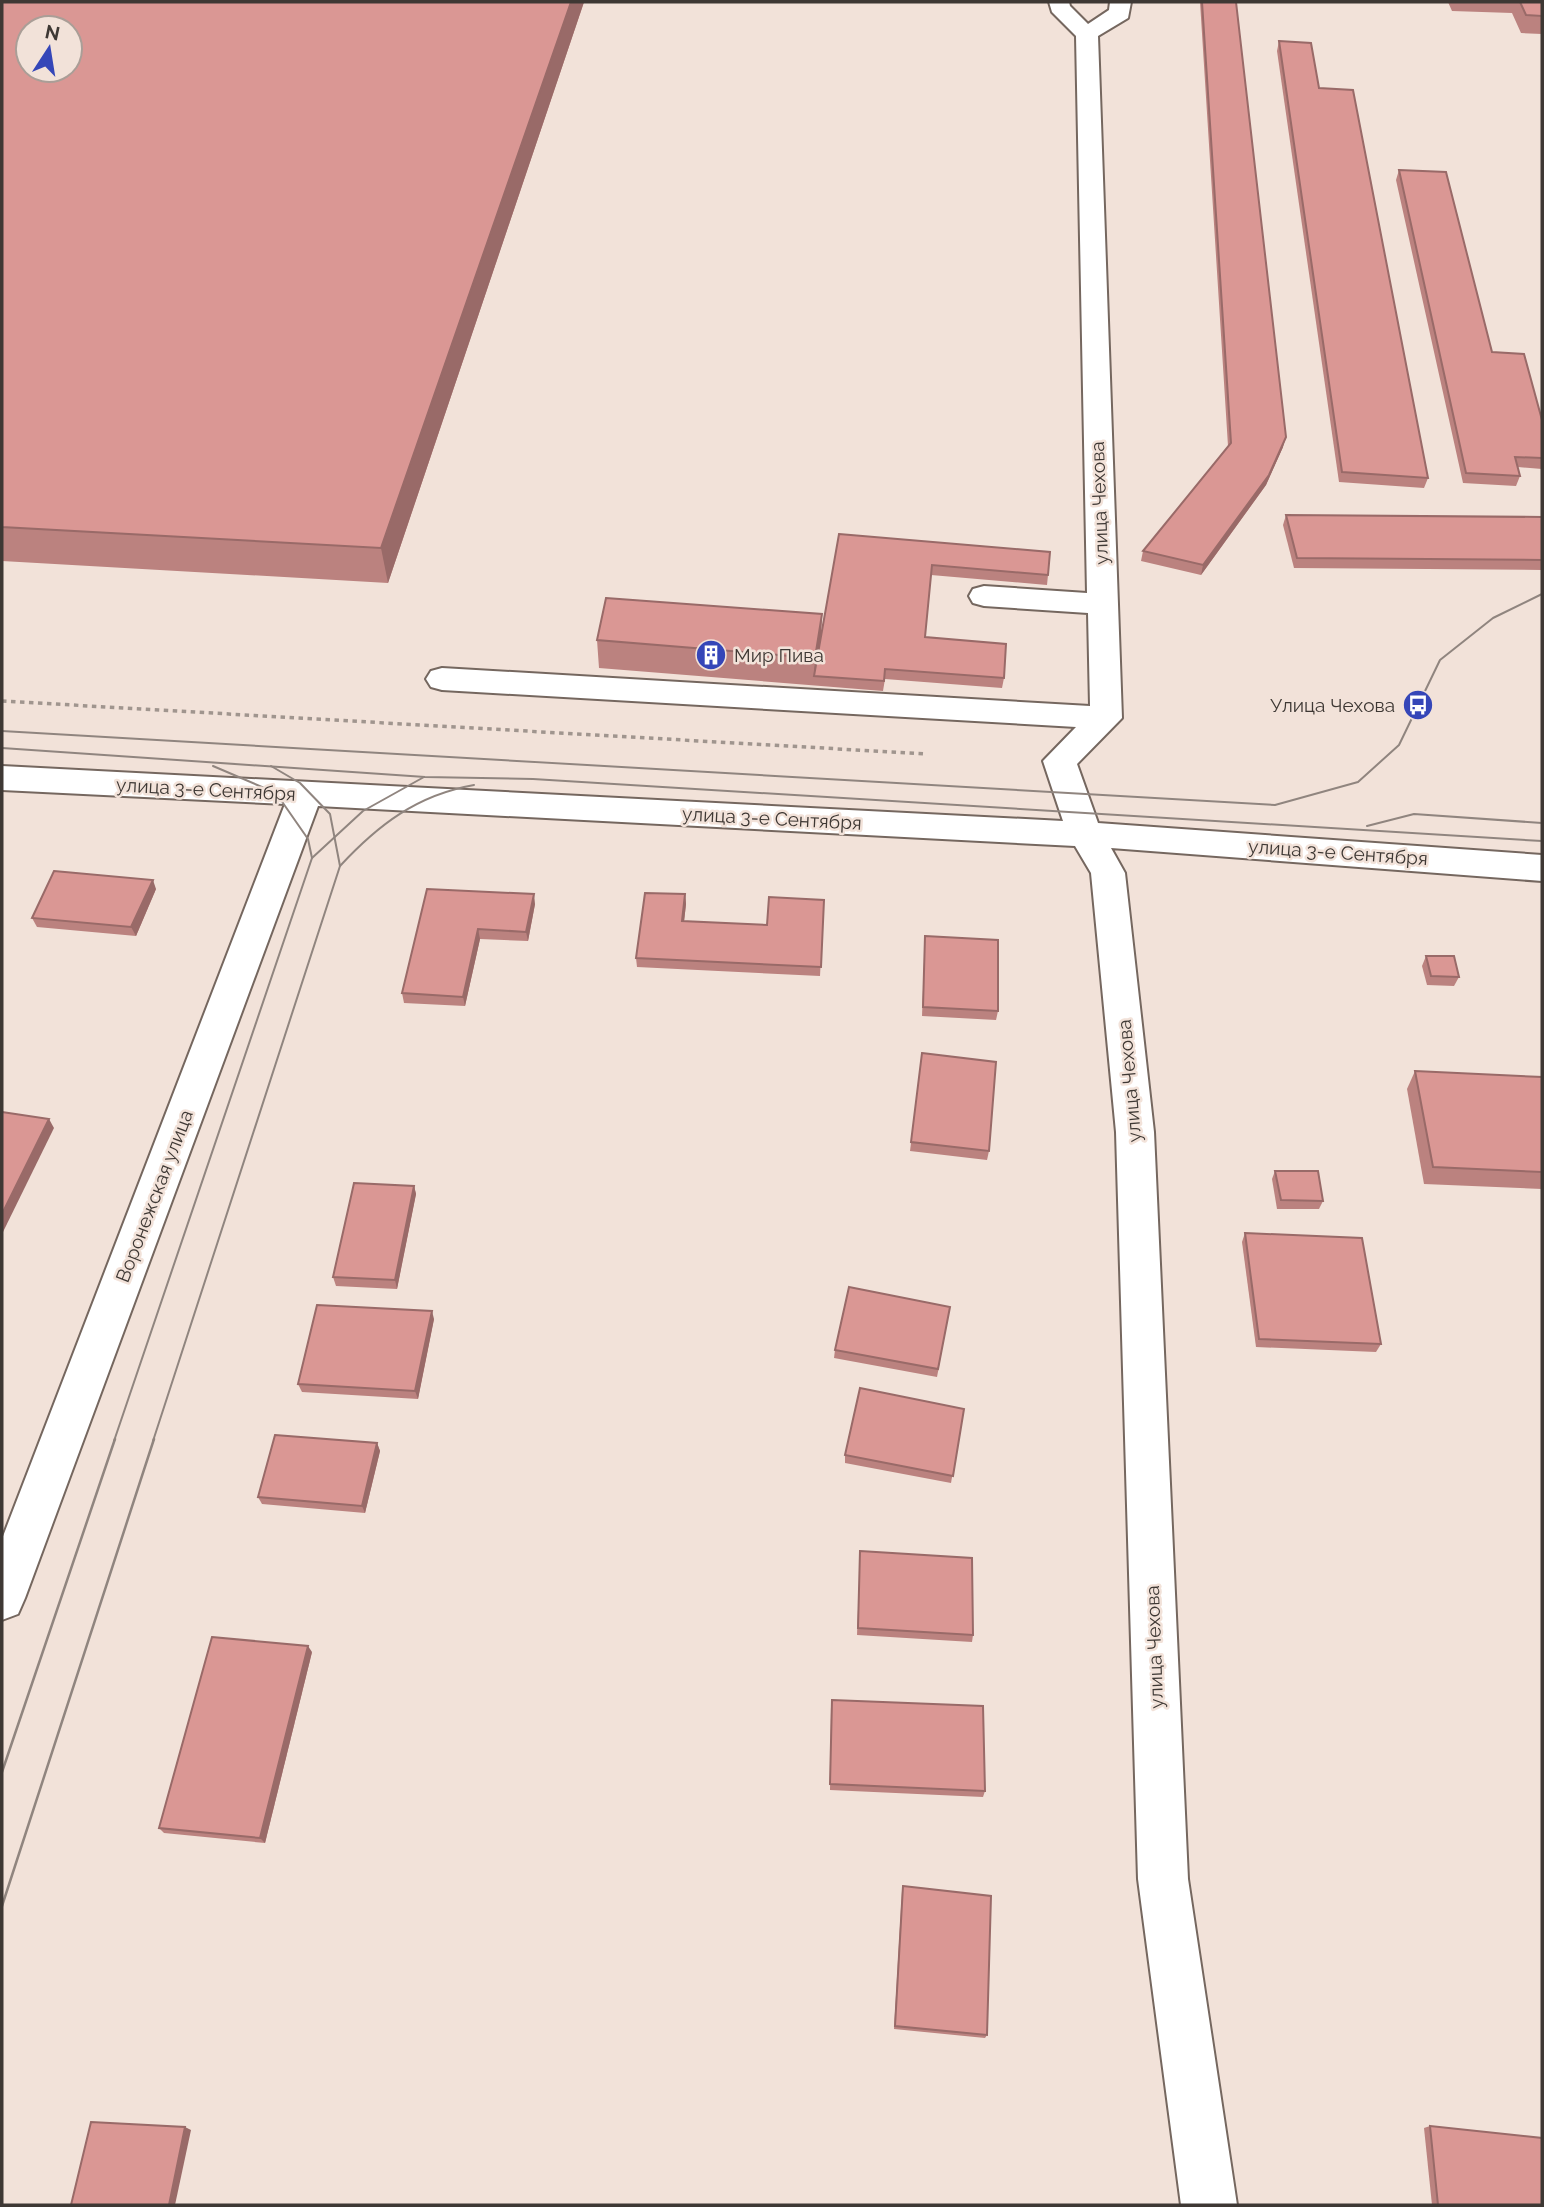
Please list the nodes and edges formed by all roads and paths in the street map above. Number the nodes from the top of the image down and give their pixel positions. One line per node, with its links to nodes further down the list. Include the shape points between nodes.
1 (1059, 2): 3 (street, via 1059,8)
2 (1120, 2): 3 (street, via 1120,13)
3 (1087, 34): 5 (street, улица Чехова)
4 (984, 596): 5 (street)
5 (1102, 604): 8 (street, улица Чехова)
6 (442, 679): 8 (street)
7 (2, 701): 9 (path)
8 (1106, 718): 12 (street, улица Чехова, via 1060,761)
9 (936, 754)
10 (2, 778): 11 (street, улица 3-е Сентября)
11 (306, 794): 12 (street, улица 3-е Сентября); 14 (street, Воронежская улица)
12 (1085, 834): 13 (street, улица 3-е Сентября); 15 (street, улица Чехова, via 1108,873 1135,1132 1163,1879)
13 (1542, 868)
14 (2, 1598)
15 (1209, 2205)

